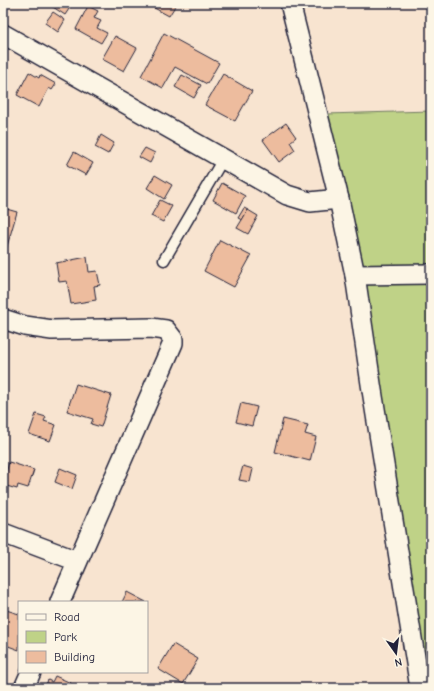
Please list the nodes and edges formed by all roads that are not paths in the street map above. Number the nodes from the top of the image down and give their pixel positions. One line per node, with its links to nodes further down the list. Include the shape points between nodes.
1 (290, 3): 4 (street)
2 (3, 34): 3 (street)
3 (223, 159): 4 (street, via 287,195 310,202); 5 (lane)
4 (339, 199): 7 (street)
5 (164, 260)
6 (431, 274): 7 (street)
7 (355, 275): 14 (street)
8 (3, 319): 10 (street, via 25,326 52,330 159,329 166,330 173,339)
9 (3, 533): 10 (street)
10 (77, 560): 11 (street)
11 (60, 601)
12 (31, 673): 13 (street)
13 (24, 688)
14 (420, 688)

